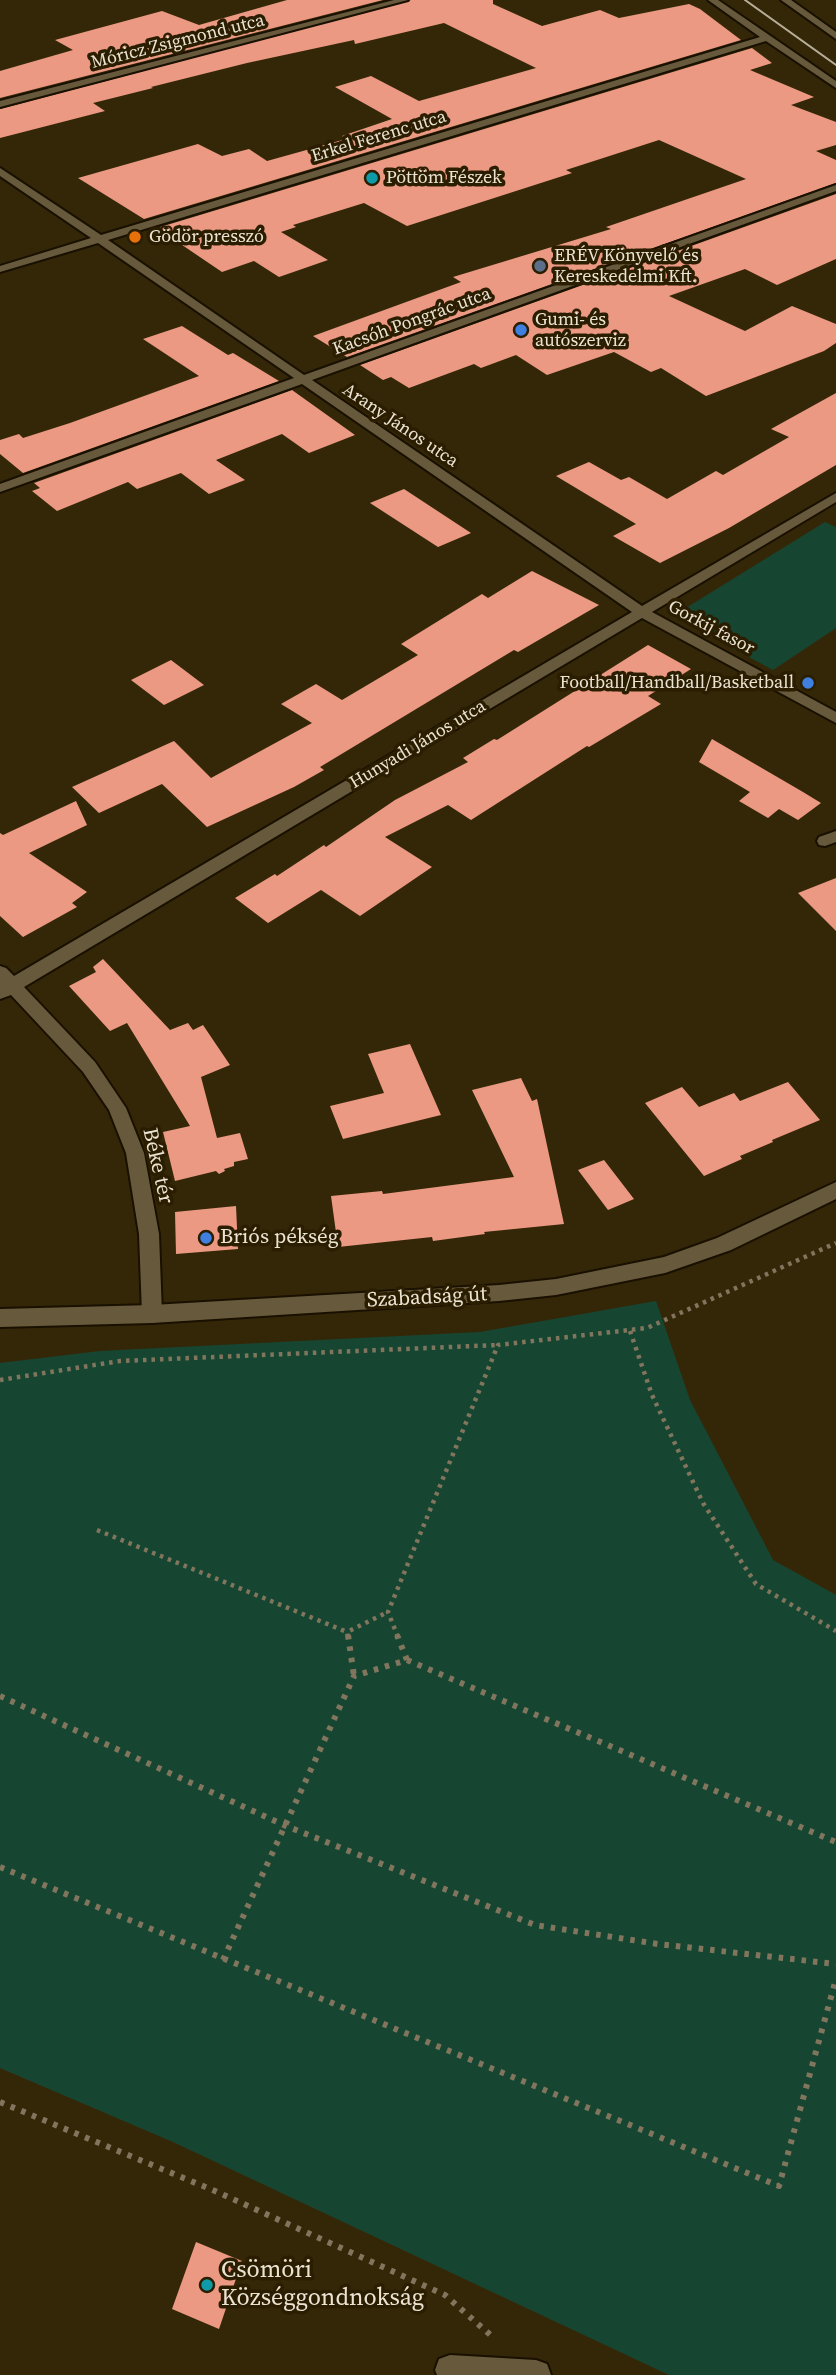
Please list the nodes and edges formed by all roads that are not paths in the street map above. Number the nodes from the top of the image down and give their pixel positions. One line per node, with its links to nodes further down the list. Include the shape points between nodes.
1 (404, 0): 7 (street, Móricz Zsigmond utca)
2 (712, 0): 5 (street)
3 (785, 0): 4 (street)
4 (836, 36)
5 (768, 38): 6 (street); 10 (street, Erkel Ferenc utca)
6 (836, 85)
7 (0, 104)
8 (0, 171): 10 (street, Arany János utca)
9 (836, 188): 12 (street, Kacsóh Pongrác utca)
10 (99, 239): 11 (street, Erkel Ferenc utca); 12 (street, Arany János utca)
11 (0, 269)
12 (303, 380): 13 (street, Kacsóh Pongrác utca); 15 (street, Arany János utca)
13 (0, 488)
14 (836, 497): 15 (street, Hunyadi János utca)
15 (642, 612): 16 (street, Gorkij fasor); 17 (street, Hunyadi János utca)
16 (836, 718)
17 (4, 984): 19 (street, Béke tér, via 89,1067 117,1108 135,1153 149,1234)
18 (836, 1190): 19 (street, Szabadság út, via 724,1244 665,1265 608,1278 499,1293)
19 (152, 1314): 20 (street, Szabadság út)
20 (0, 1318)
21 (450, 2370): 22 (street)
22 (536, 2375)

